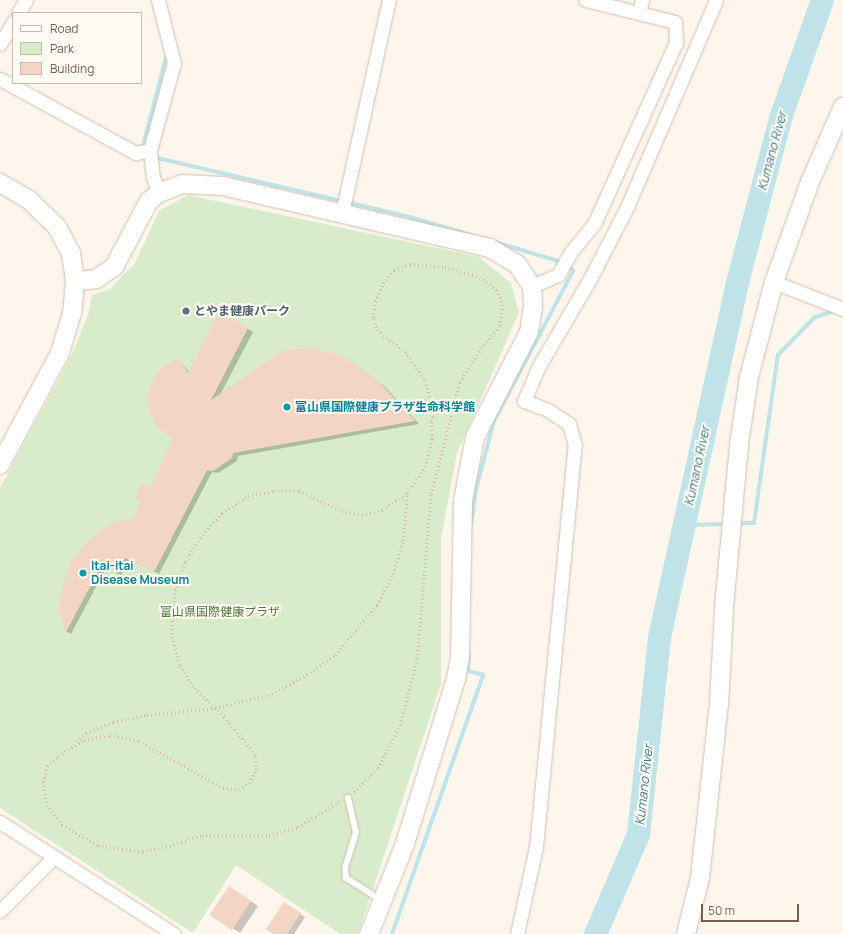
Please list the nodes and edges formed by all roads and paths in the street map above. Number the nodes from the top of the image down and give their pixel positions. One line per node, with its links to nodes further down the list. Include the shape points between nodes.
1 (26, 0): 7 (street)
2 (158, 0): 13 (street, via 174,63)
3 (389, 0): 16 (street)
4 (586, 0): 8 (street)
5 (642, 0): 8 (street)
6 (716, 0): 35 (street, via 627,207 591,277 539,366 524,401 548,410 569,424 575,445 536,847)
7 (19, 12)
8 (639, 13): 19 (street, via 675,22 676,42 594,224 571,252 558,275)
9 (12, 24): 10 (street)
10 (0, 44)
11 (0, 79): 13 (street, via 136,153)
12 (843, 107): 18 (street, via 810,182)
13 (150, 150): 15 (street, via 153,177)
14 (0, 183): 17 (street, via 29,200 57,227 71,253)
15 (159, 193): 16 (street, via 182,184 214,185); 17 (street, via 149,201 114,267 96,279)
16 (342, 213): 19 (street, via 490,248 517,264)
17 (75, 281): 23 (street, via 72,313 60,352)
18 (774, 282): 20 (street); 36 (street, via 749,377 739,444 724,607 719,704 700,878)
19 (532, 286): 30 (street, via 533,307 529,332 475,437 463,501 458,669 405,844)
20 (843, 309)
21 (453, 409): 22 (path); 22 (path, via 460,383 482,348 500,326 504,305 497,290 480,278 445,267 410,264 394,270 383,283 375,301 373,318 378,331 406,353 424,379); 27 (path, via 431,494 417,659 402,718 378,768)
22 (434, 412): 24 (path, via 431,421 432,439 425,467)
23 (0, 465)
24 (407, 493): 25 (path, via 403,541 393,574 377,605 357,631 335,655 300,679 268,695); 25 (path, via 382,510 362,515 342,511 299,492 274,490 248,496 222,513 200,538 185,562 176,590 171,630 179,665 193,687)
25 (215, 708): 26 (path, via 147,715 112,722 86,733); 26 (path, via 255,755 256,770 249,783 239,789 222,788 139,741 110,735 84,740)
26 (72, 747): 27 (path, via 47,766 43,782 46,804 62,825 97,846 143,852 201,836 267,836 297,828)
27 (348, 798): 30 (lane, via 356,832 345,867 346,878)
28 (0, 822): 29 (street)
29 (54, 857): 31 (street); 32 (street)
30 (382, 901): 34 (street)
31 (0, 911)
32 (159, 930): 33 (street)
33 (174, 934)
34 (368, 934)
35 (517, 934)
36 (686, 934)

